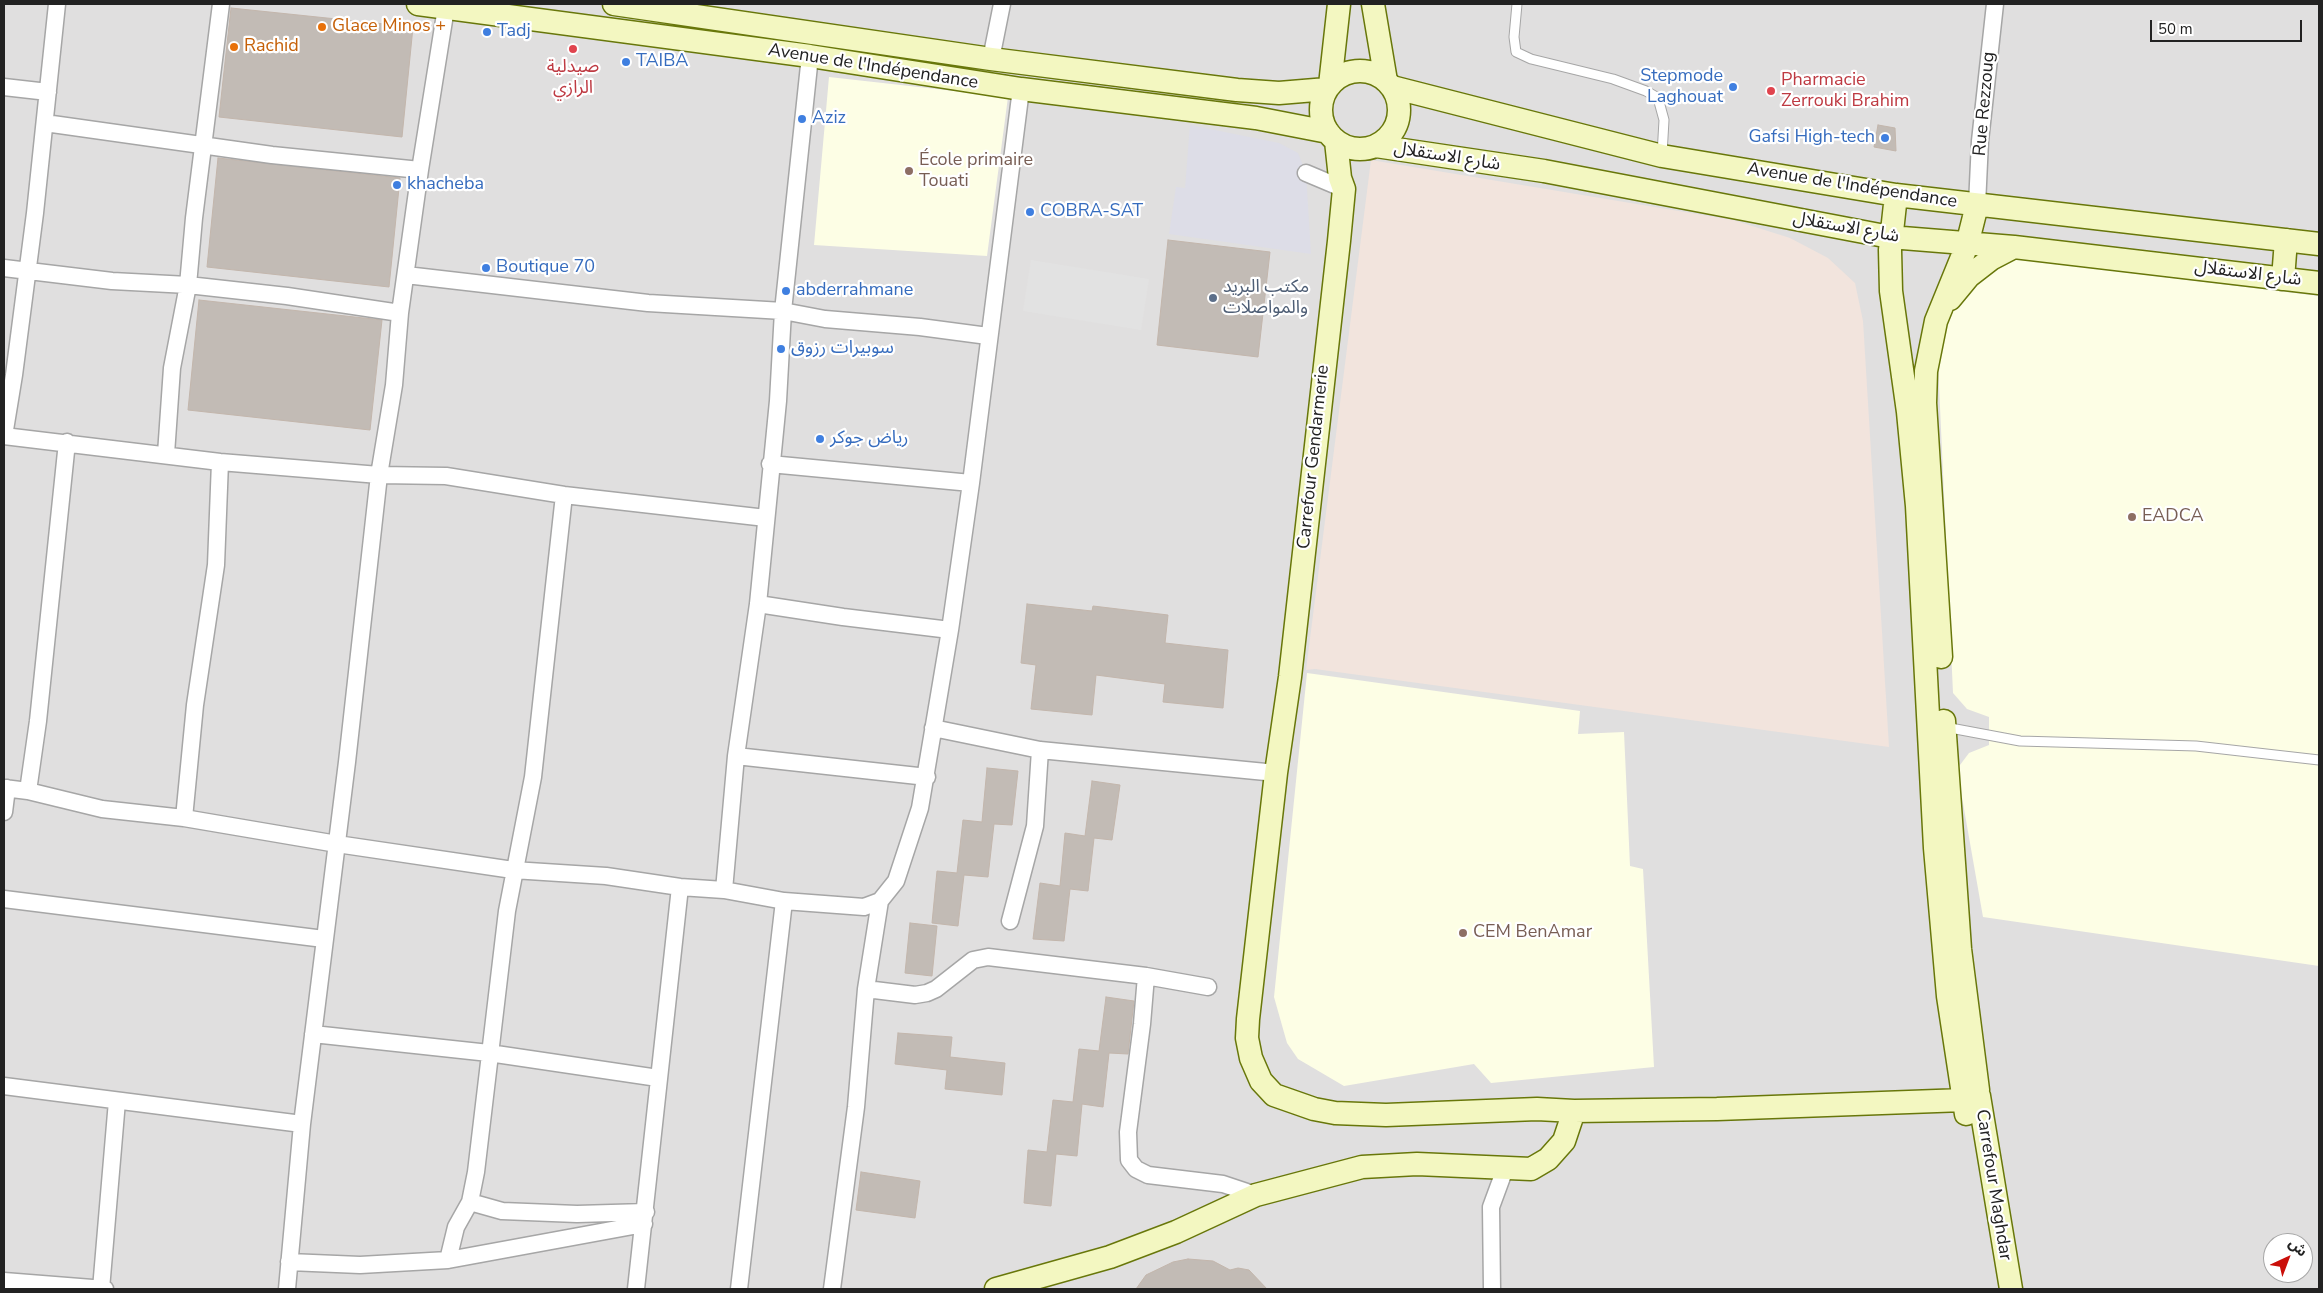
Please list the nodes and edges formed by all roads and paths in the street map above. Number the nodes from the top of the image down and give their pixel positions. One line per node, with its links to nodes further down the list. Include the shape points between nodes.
1 (57, 4): 17 (street)
2 (221, 4): 20 (street)
3 (418, 4): 10 (street, Avenue de l'Indépendance)
4 (614, 4): 12 (street, Avenue de l'Indépendance)
5 (1002, 4): 12 (street)
6 (1339, 4): 15 (street, Carrefour Gendarmerie)
7 (1373, 4): 13 (street)
8 (1517, 4): 22 (lane, via 1516,52 1531,59 1613,79 1658,98 1664,120)
9 (1995, 4): 27 (street, Rue Rezzoug, via 1980,141)
10 (446, 8): 11 (street, Avenue de l'Indépendance); 23 (street)
11 (810, 56): 16 (street, Avenue de l'Indépendance); 41 (street)
12 (991, 59): 15 (street, Avenue de l'Indépendance, via 1237,90 1279,93)
13 (1389, 84): 15 (street, via 1376,74 1357,71 1339,77); 21 (street, via 1400,109 1398,120 1386,140); 22 (street, Avenue de l'Indépendance)
14 (4, 87): 17 (street)
15 (1328, 87): 19 (street, Carrefour Gendarmerie, via 1321,111)
16 (1021, 89): 19 (street, Avenue de l'Indépendance, via 1256,118); 44 (street)
17 (48, 92): 18 (street)
18 (44, 123): 20 (street); 36 (street)
19 (1332, 137): 21 (street, via 1356,149); 25 (street, Carrefour Gendarmerie)
20 (203, 146): 23 (street); 40 (street)
21 (1372, 147): 25 (street, شارع الاستقلال, via 1356,162); 29 (street, شارع الاستقلال, via 1544,171)
22 (1662, 156): 26 (street, Avenue de l'Indépendance)
23 (420, 170): 37 (street)
24 (1306, 173): 25 (street)
25 (1344, 189): 61 (street, Carrefour Gendarmerie, via 1290,676)
26 (1896, 196): 27 (street, Avenue de l'Indépendance); 29 (street)
27 (1977, 205): 28 (street, Avenue de l'Indépendance); 32 (street)
28 (2159, 226): 30 (street, Avenue de l'Indépendance); 34 (street)
29 (1890, 237): 32 (street, شارع الاستقلال); 83 (street, via 1891,291 1908,412 1916,506 1935,848 1948,996)
30 (2286, 240): 31 (street, Avenue de l'Indépendance); 38 (street)
31 (2319, 244)
32 (1967, 245): 33 (street, شارع الاستقلال); 43 (street)
33 (2014, 247): 34 (street, شارع الاستقلال); 43 (street, via 1969,276)
34 (2154, 263): 38 (street, شارع الاستقلال)
35 (4, 268): 36 (street)
36 (26, 272): 40 (street); 45 (street)
37 (406, 275): 41 (street, via 648,303); 42 (street)
38 (2283, 279): 39 (street, شارع الاستقلال)
39 (2319, 283)
40 (188, 285): 42 (street); 47 (street, via 172,368)
41 (783, 311): 44 (street, via 825,319); 49 (street, via 778,401)
42 (400, 313): 50 (street, via 394,385)
43 (1936, 321): 56 (street, via 1926,371 1925,403)
44 (988, 336): 51 (street)
45 (4, 436): 46 (street)
46 (67, 442): 47 (street, via 108,450); 64 (street)
47 (166, 454): 48 (street)
48 (220, 462): 50 (street); 66 (street, via 216,566 195,705)
49 (770, 464): 51 (street); 53 (street)
50 (379, 475): 52 (street, via 446,476); 67 (street)
51 (971, 483): 55 (street)
52 (564, 494): 53 (street); 68 (street, via 533,777)
53 (766, 518): 54 (street)
54 (758, 604): 55 (street); 59 (street)
55 (950, 630): 57 (street)
56 (1945, 727): 60 (lane, via 2020,741 2196,746); 83 (street)
57 (933, 728): 58 (street); 62 (street)
58 (1040, 750): 61 (street); 74 (street, via 1034,826)
59 (736, 756): 62 (street); 70 (street)
60 (2319, 760)
61 (1276, 773): 85 (street, Carrefour Gendarmerie, via 1247,1038 1261,1081 1274,1095 1335,1114)
62 (927, 777): 73 (street, via 896,881)
63 (5, 788): 64 (street); 65 (street)
64 (28, 791): 66 (street, via 102,809)
65 (4, 812)
66 (184, 818): 67 (street)
67 (337, 844): 68 (street); 75 (street)
68 (513, 870): 69 (street, via 606,876); 80 (street)
69 (680, 887): 70 (street); 81 (street)
70 (724, 890): 72 (street)
71 (4, 899): 75 (street)
72 (784, 900): 73 (street, via 864,907); 98 (street)
73 (880, 902): 78 (street)
74 (1010, 921)
75 (324, 939): 79 (street)
76 (1146, 976): 77 (street); 78 (street, via 988,957 974,960 927,993 916,995); 88 (street, via 1128,1132 1129,1160 1136,1169 1148,1175 1223,1184)
77 (1208, 987)
78 (866, 989): 99 (street, via 856,1107)
79 (313, 1034): 80 (street); 86 (street)
80 (489, 1054): 81 (street); 89 (street)
81 (658, 1078): 90 (street)
82 (4, 1086): 84 (street)
83 (1971, 1098): 85 (street, Carrefour Gendarmerie); 102 (street); 103 (street, Carrefour Maghdar)
84 (117, 1101): 86 (street); 94 (street)
85 (1574, 1111): 87 (street, via 1564,1141 1548,1159 1531,1169)
86 (302, 1124): 92 (street)
87 (1505, 1169): 88 (street, via 1417,1164 1362,1167); 101 (street, via 1492,1207)
88 (1256, 1195): 100 (street, via 1176,1232 1110,1257)
89 (470, 1202): 90 (street, via 502,1211); 91 (street, via 456,1227)
90 (645, 1218): 91 (street); 97 (street)
91 (448, 1260): 92 (street, via 360,1265)
92 (289, 1262): 96 (street)
93 (4, 1281): 94 (street)
94 (101, 1289): 95 (street)
95 (105, 1289)
96 (287, 1289)
97 (636, 1289)
98 (739, 1289)
99 (832, 1289)
100 (996, 1289)
101 (1492, 1289)
102 (1998, 1289)
103 (2011, 1289)

